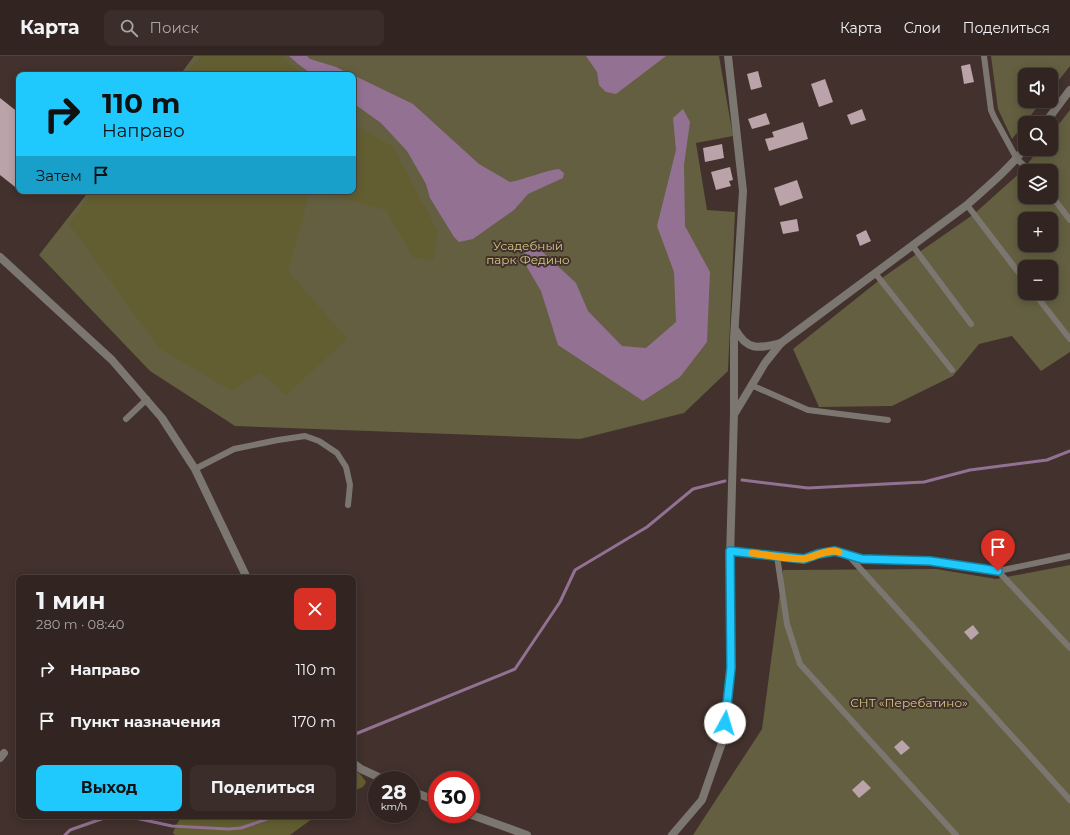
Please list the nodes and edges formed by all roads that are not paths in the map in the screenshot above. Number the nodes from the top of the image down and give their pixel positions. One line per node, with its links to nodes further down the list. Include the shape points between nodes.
1 (728, 56): 17 (street, via 743,191)
2 (984, 56): 6 (lane, via 994,117)
3 (1070, 91): 4 (street)
4 (1050, 116)
5 (1019, 156): 6 (street)
6 (1017, 159): 7 (lane); 9 (street)
7 (1022, 164)
8 (1058, 204): 10 (lane)
9 (967, 205): 11 (street); 13 (lane)
10 (1070, 220)
11 (912, 246): 14 (street); 16 (lane)
12 (0, 257): 22 (street, via 112,360)
13 (1018, 272)
14 (875, 273): 19 (street); 20 (lane)
15 (1039, 300): 18 (lane)
16 (971, 324)
17 (735, 328): 19 (street, via 741,339 749,345 760,347); 23 (street)
18 (1070, 339)
19 (781, 343): 21 (street, via 764,362)
20 (952, 370)
21 (751, 385): 23 (street); 25 (lane, via 808,410)
22 (147, 399): 24 (lane); 26 (street)
23 (734, 413): 28 (street)
24 (126, 419)
25 (888, 420)
26 (195, 469): 27 (lane, via 234,449 305,436 319,441 337,453 346,467 350,485); 33 (street)
27 (348, 505)
28 (730, 551): 30 (lane); 40 (street, via 731,668 724,737 702,800)
29 (848, 555): 30 (lane, via 835,551 804,559); 32 (lane, via 862,559 930,561); 37 (lane)
30 (778, 556): 41 (lane, via 787,624 800,664)
31 (1070, 556): 32 (lane)
32 (998, 571): 34 (lane)
33 (246, 575)
34 (1070, 648)
35 (356, 765): 36 (street)
36 (368, 772)
37 (1070, 800)
38 (480, 818): 39 (street)
39 (526, 835)
40 (672, 835)
41 (956, 835)

